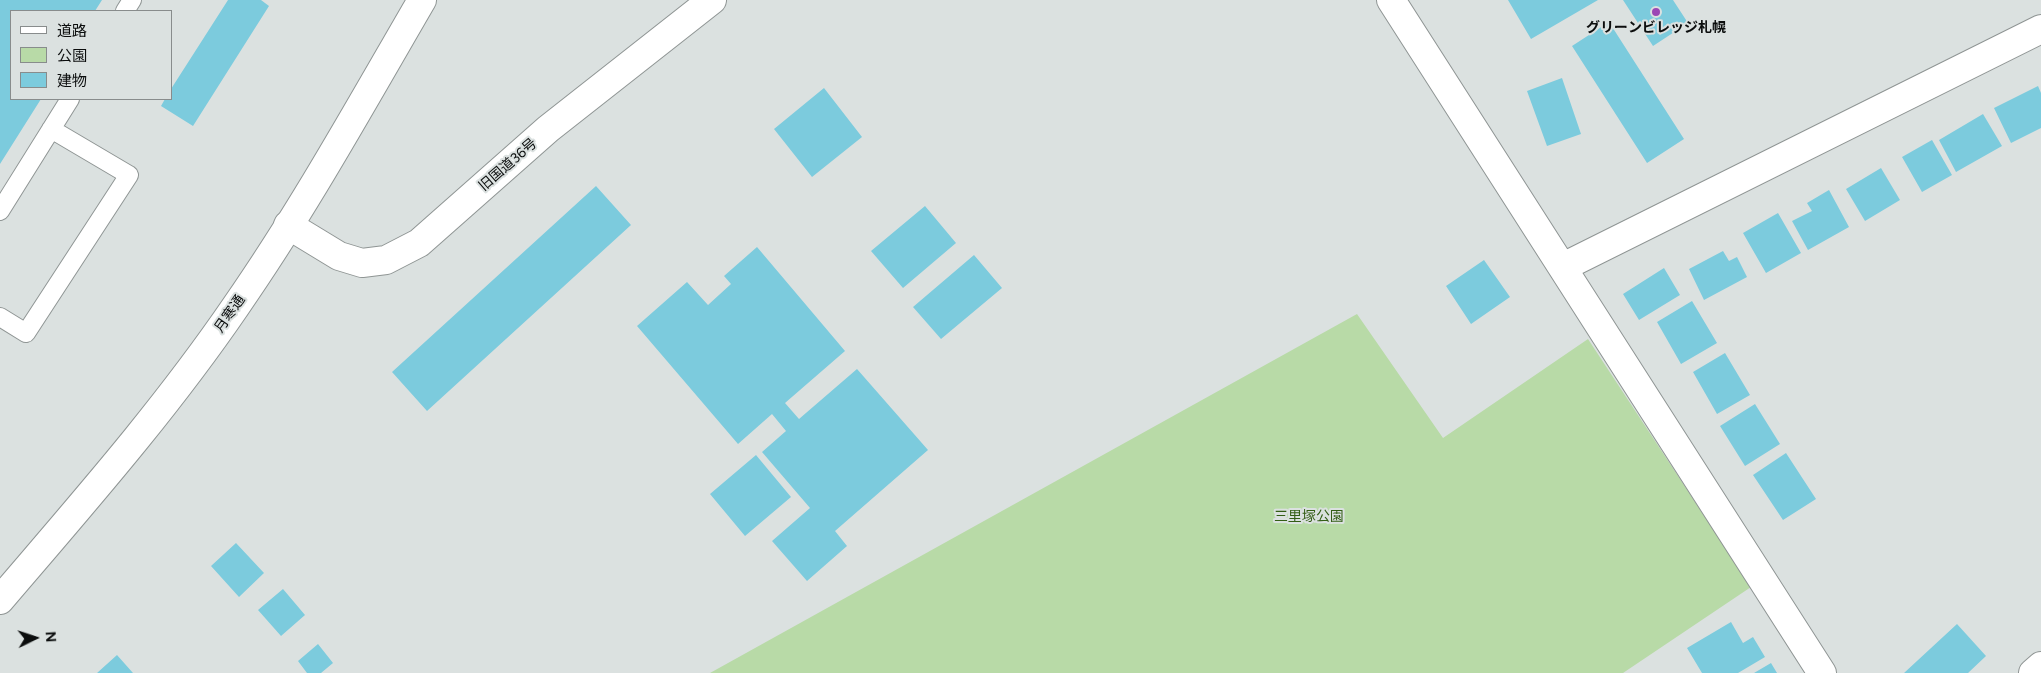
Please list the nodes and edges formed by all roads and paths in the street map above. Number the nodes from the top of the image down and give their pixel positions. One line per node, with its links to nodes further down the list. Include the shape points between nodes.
1 (422, 0): 8 (main road, 月寒通)
2 (712, 0): 8 (main road, 旧国道36号, via 548,129 419,244 386,260 362,263 339,256)
3 (1391, 0): 9 (main road)
4 (2041, 29): 9 (main road)
5 (69, 100): 6 (lane)
6 (51, 129): 7 (lane); 10 (lane, via 129,175 26,333)
7 (0, 210)
8 (288, 225): 11 (main road, 月寒通, via 236,306 148,426)
9 (1563, 267): 13 (main road)
10 (0, 317)
11 (0, 600)
12 (2041, 666): 14 (main road)
13 (1822, 673)
14 (2033, 673)

